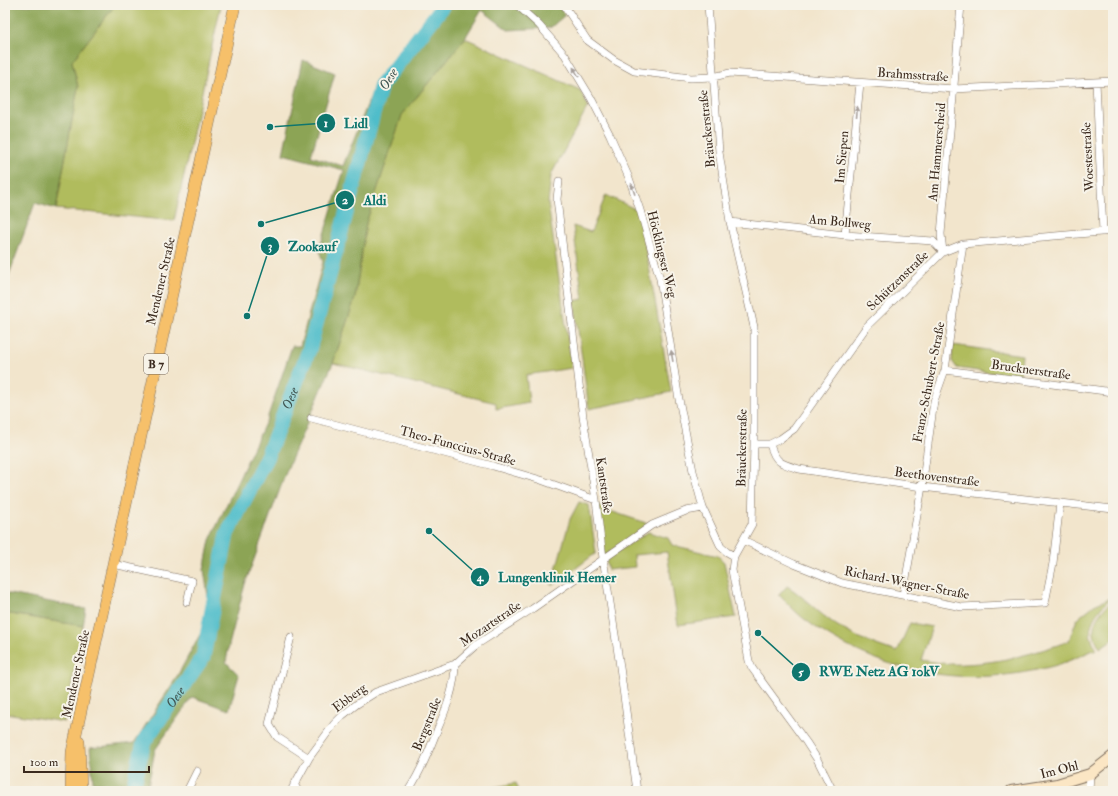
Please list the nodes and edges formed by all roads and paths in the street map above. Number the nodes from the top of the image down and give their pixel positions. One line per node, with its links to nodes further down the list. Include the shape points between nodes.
1 (236, 5): 31 (main road, Mendener Straße / B 7)
2 (517, 5): 26 (street, Höcklingser Weg, one-way to 2, via 693,470 678,394 660,279 629,178 591,98 565,55 539,25)
3 (564, 5): 6 (street, Brahmsstraße, via 587,40 614,60 634,70 691,78)
4 (708, 5): 6 (street, Bräuckerstraße)
5 (961, 5): 10 (street, Am Hammerscheid)
6 (713, 77): 9 (street, Brahmsstraße, via 730,73); 12 (street, Bräuckerstraße, via 719,152)
7 (1113, 81): 8 (street, Brahmsstraße)
8 (1096, 82): 10 (street, Brahmsstraße); 14 (street, Woestestraße)
9 (860, 83): 10 (street, Brahmsstraße); 15 (street, Im Siepen, one-way to 9)
10 (954, 89): 17 (street, Am Hammerscheid, via 941,234)
11 (559, 181): 24 (street, Kantstraße, via 557,199)
12 (730, 222): 15 (street, Am Bollweg); 21 (street, Bräuckerstraße, via 754,327)
13 (1113, 231): 14 (street, Schützenstraße)
14 (1103, 232): 16 (street, Schützenstraße)
15 (846, 234): 17 (street, Am Bollweg, via 933,241)
16 (963, 244): 17 (street, Schützenstraße); 18 (street, Franz-Schubert-Straße)
17 (943, 252): 22 (street, Schützenstraße, via 867,326 794,429)
18 (945, 370): 19 (street, Brucknerstraße); 23 (street, Franz-Schubert-Straße, via 934,401)
19 (1113, 392)
20 (311, 418): 24 (street, Theo-Funccius-Straße, via 493,466)
21 (754, 444): 22 (street, Schützenstraße); 28 (street, Bräuckerstraße, via 752,524)
22 (770, 444): 23 (street, Beethovenstraße, via 780,463 799,469)
23 (922, 487): 25 (street, Beethovenstraße); 32 (street, Franz-Schubert-Straße)
24 (596, 500): 30 (street, Kantstraße)
25 (1060, 503): 27 (street, Beethovenstraße); 32 (street, Richard-Wagner-Straße, via 1045,604 962,607)
26 (704, 508): 29 (street, Höcklingser Weg, via 721,547); 30 (street, Mozartstraße, via 686,511 652,525)
27 (1113, 509)
28 (743, 540): 29 (street, Bräuckerstraße); 32 (street, Richard-Wagner-Straße, via 842,583)
29 (734, 556): 49 (street, Bräuckerstraße, via 732,570 748,661 817,759)
30 (603, 558): 35 (street, Mozartstraße, via 476,645); 48 (street, Kantstraße)
31 (113, 564): 33 (street, via 192,581); 36 (main road, Mendener Straße / B 7)
32 (903, 595)
33 (188, 602)
34 (291, 637): 38 (street, via 269,724 277,737)
35 (455, 664): 38 (street, Ebberg, via 376,692 343,715); 47 (street, Bergstraße, via 449,700 428,752)
36 (79, 724): 42 (main road, Mendener Straße / B 7, via 72,752); 43 (main road, B 7)
37 (1113, 756): 40 (main road)
38 (309, 758): 41 (street, Ebberg)
39 (197, 771): 44 (street)
40 (1090, 774): 50 (main road, Im Ohl, via 1057,784); 51 (street)
41 (294, 784): 45 (street, Ebberg); 46 (street)
42 (71, 791)
43 (81, 791)
44 (187, 791)
45 (291, 791)
46 (298, 791)
47 (408, 791)
48 (637, 791)
49 (833, 791)
50 (1011, 791)
51 (1089, 791)

